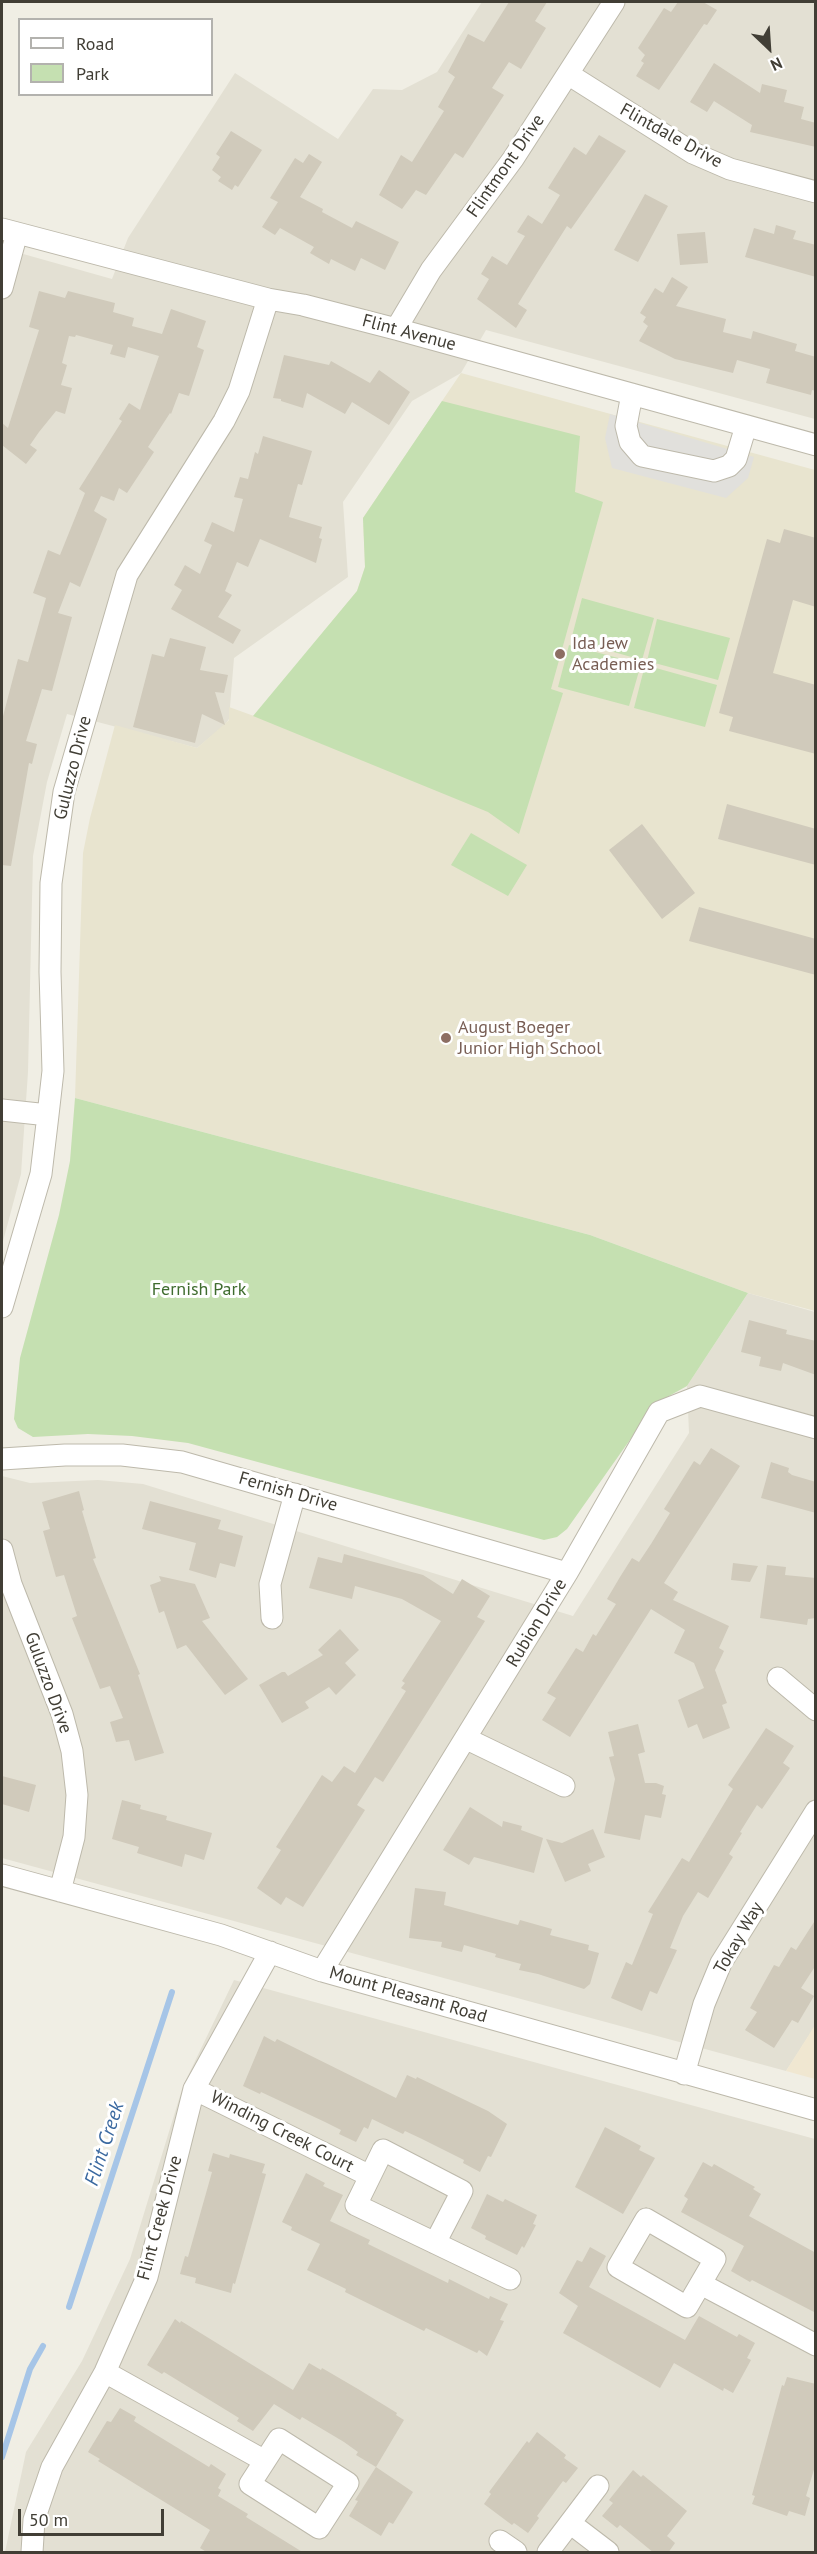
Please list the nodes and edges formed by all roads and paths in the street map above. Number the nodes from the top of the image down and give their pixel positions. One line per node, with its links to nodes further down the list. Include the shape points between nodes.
1 (614, 2): 2 (street, Flintmont Drive)
2 (568, 74): 3 (street, Flintdale Drive, via 693,153 730,169); 7 (street, Flintmont Drive, via 513,159 431,270)
3 (816, 192)
4 (9, 231): 5 (street); 6 (street, Flint Avenue)
5 (2, 288)
6 (268, 299): 7 (street, Flint Avenue); 12 (street, Guluzzo Drive, via 234,401 127,575 64,792 51,883 53,1071)
7 (396, 329): 8 (street, Flint Avenue)
8 (632, 394): 9 (street, Flint Avenue); 9 (street, via 626,426 630,442 642,456 714,471 736,459)
9 (746, 426): 10 (street, Flint Avenue)
10 (816, 445)
11 (2, 1110): 12 (street)
12 (48, 1115): 13 (street, Guluzzo Drive, via 41,1174)
13 (2, 1307)
14 (816, 1428): 18 (street, Rubion Drive, via 700,1396 658,1412)
15 (2, 1459): 16 (street, Fernish Drive, via 122,1455 182,1462)
16 (295, 1494): 18 (street, Fernish Drive); 20 (street, via 270,1584)
17 (2, 1550): 19 (street, Guluzzo Drive)
18 (567, 1573): 23 (street, Rubion Drive)
19 (6, 1585): 27 (street, Guluzzo Drive, via 62,1714 72,1751 77,1795 74,1836)
20 (272, 1618)
21 (778, 1678): 22 (street)
22 (816, 1710)
23 (467, 1739): 24 (street); 29 (street, Rubion Drive)
24 (564, 1786)
25 (816, 1811): 30 (street, Tokay Way, via 721,1963 704,2004)
26 (2, 1875): 27 (street, Mount Pleasant Road)
27 (60, 1890): 28 (street, Mount Pleasant Road)
28 (270, 1952): 29 (street, Mount Pleasant Road); 31 (street, Flint Creek Drive)
29 (322, 1971): 30 (street, Mount Pleasant Road)
30 (684, 2074): 32 (street, Mount Pleasant Road)
31 (194, 2089): 33 (street, Winding Creek Court); 38 (street, Flint Creek Drive, via 147,2277)
32 (816, 2110)
33 (370, 2176): 34 (street, via 356,2205); 34 (street, via 383,2150 462,2191)
34 (435, 2243): 35 (street)
35 (510, 2279)
36 (701, 2284): 36 (street, via 687,2307 618,2267 646,2219 715,2259); 37 (street)
37 (816, 2345)
38 (105, 2372): 39 (street); 42 (street, Flint Creek Drive, via 52,2467 34,2520)
39 (265, 2462): 39 (street, via 250,2484 320,2528 348,2483 279,2439)
40 (598, 2486): 41 (street)
41 (570, 2523): 43 (street); 44 (street)
42 (32, 2553)
43 (548, 2553)
44 (608, 2553)

